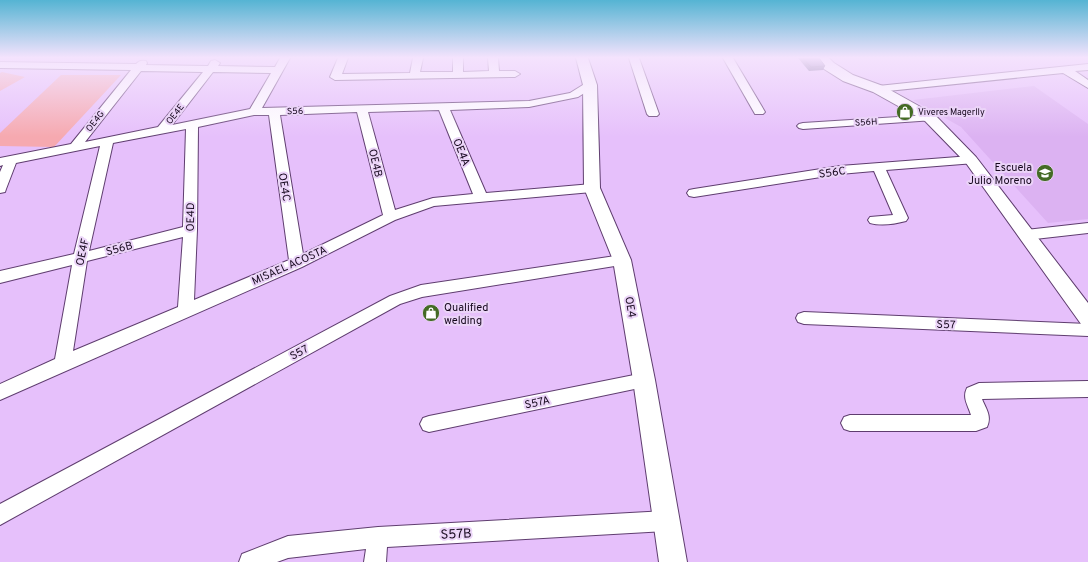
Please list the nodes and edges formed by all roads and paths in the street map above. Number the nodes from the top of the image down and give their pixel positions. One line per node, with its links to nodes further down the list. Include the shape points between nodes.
1 (124, 84): 21 (street, OE4G)
2 (198, 84): 19 (street, OE4E)
3 (270, 84): 12 (street)
4 (643, 84): 15 (street)
5 (743, 84): 14 (street)
6 (865, 84): 9 (street)
7 (922, 84): 9 (street)
8 (590, 85): 10 (street, S56, via 574,95 535,104); 25 (street, OE4)
9 (878, 89): 16 (street)
10 (443, 107): 11 (street, S56); 28 (street, OE4A)
11 (362, 109): 13 (street, S56); 29 (street, OE4B)
12 (254, 112): 13 (street, S56); 17 (street, S56)
13 (274, 112): 36 (street, OE4C)
14 (759, 112)
15 (653, 114)
16 (930, 118): 18 (street, S56H); 22 (street)
17 (192, 125): 19 (street, S56); 32 (street, OE4D)
18 (803, 126)
19 (161, 131): 20 (street, S56)
20 (107, 142): 21 (street, S56); 34 (street, OE4F)
21 (74, 148): 23 (street, S56)
22 (971, 160): 24 (street, S56C); 33 (street)
23 (6, 161): 26 (street)
24 (878, 167): 27 (street, S56C, via 840,170); 30 (street, via 901,218)
25 (592, 188): 28 (street, MISAEL ACOSTA); 35 (street, OE4)
26 (0, 189)
27 (694, 193)
28 (480, 197): 29 (street, MISAEL ACOSTA, via 433,202)
29 (390, 217): 36 (street, MISAEL ACOSTA)
30 (875, 220)
31 (1088, 228): 33 (street)
32 (190, 230): 34 (street, S56B); 38 (street, OE4D)
33 (1026, 235): 40 (street)
34 (80, 258): 37 (street, S56B); 41 (street, OE4F)
35 (622, 260): 42 (street, OE4); 47 (street, S57, via 421,291 395,300)
36 (297, 262): 38 (street, MISAEL ACOSTA)
37 (0, 277)
38 (186, 309): 41 (street, MISAEL ACOSTA)
39 (804, 318): 40 (street, S57)
40 (1088, 320)
41 (63, 363): 44 (street, MISAEL ACOSTA)
42 (644, 380): 46 (street, S57A); 48 (street, OE4)
43 (1088, 389): 45 (street, via 979,391 973,393 972,398 982,416 981,421 976,423)
44 (0, 392)
45 (850, 423)
46 (429, 424)
47 (0, 515)
48 (666, 521): 49 (street, S57B); 52 (street, OE4)
49 (378, 537): 50 (street, S57B, via 288,547); 51 (street)
50 (250, 562)
51 (375, 562)
52 (673, 562)

